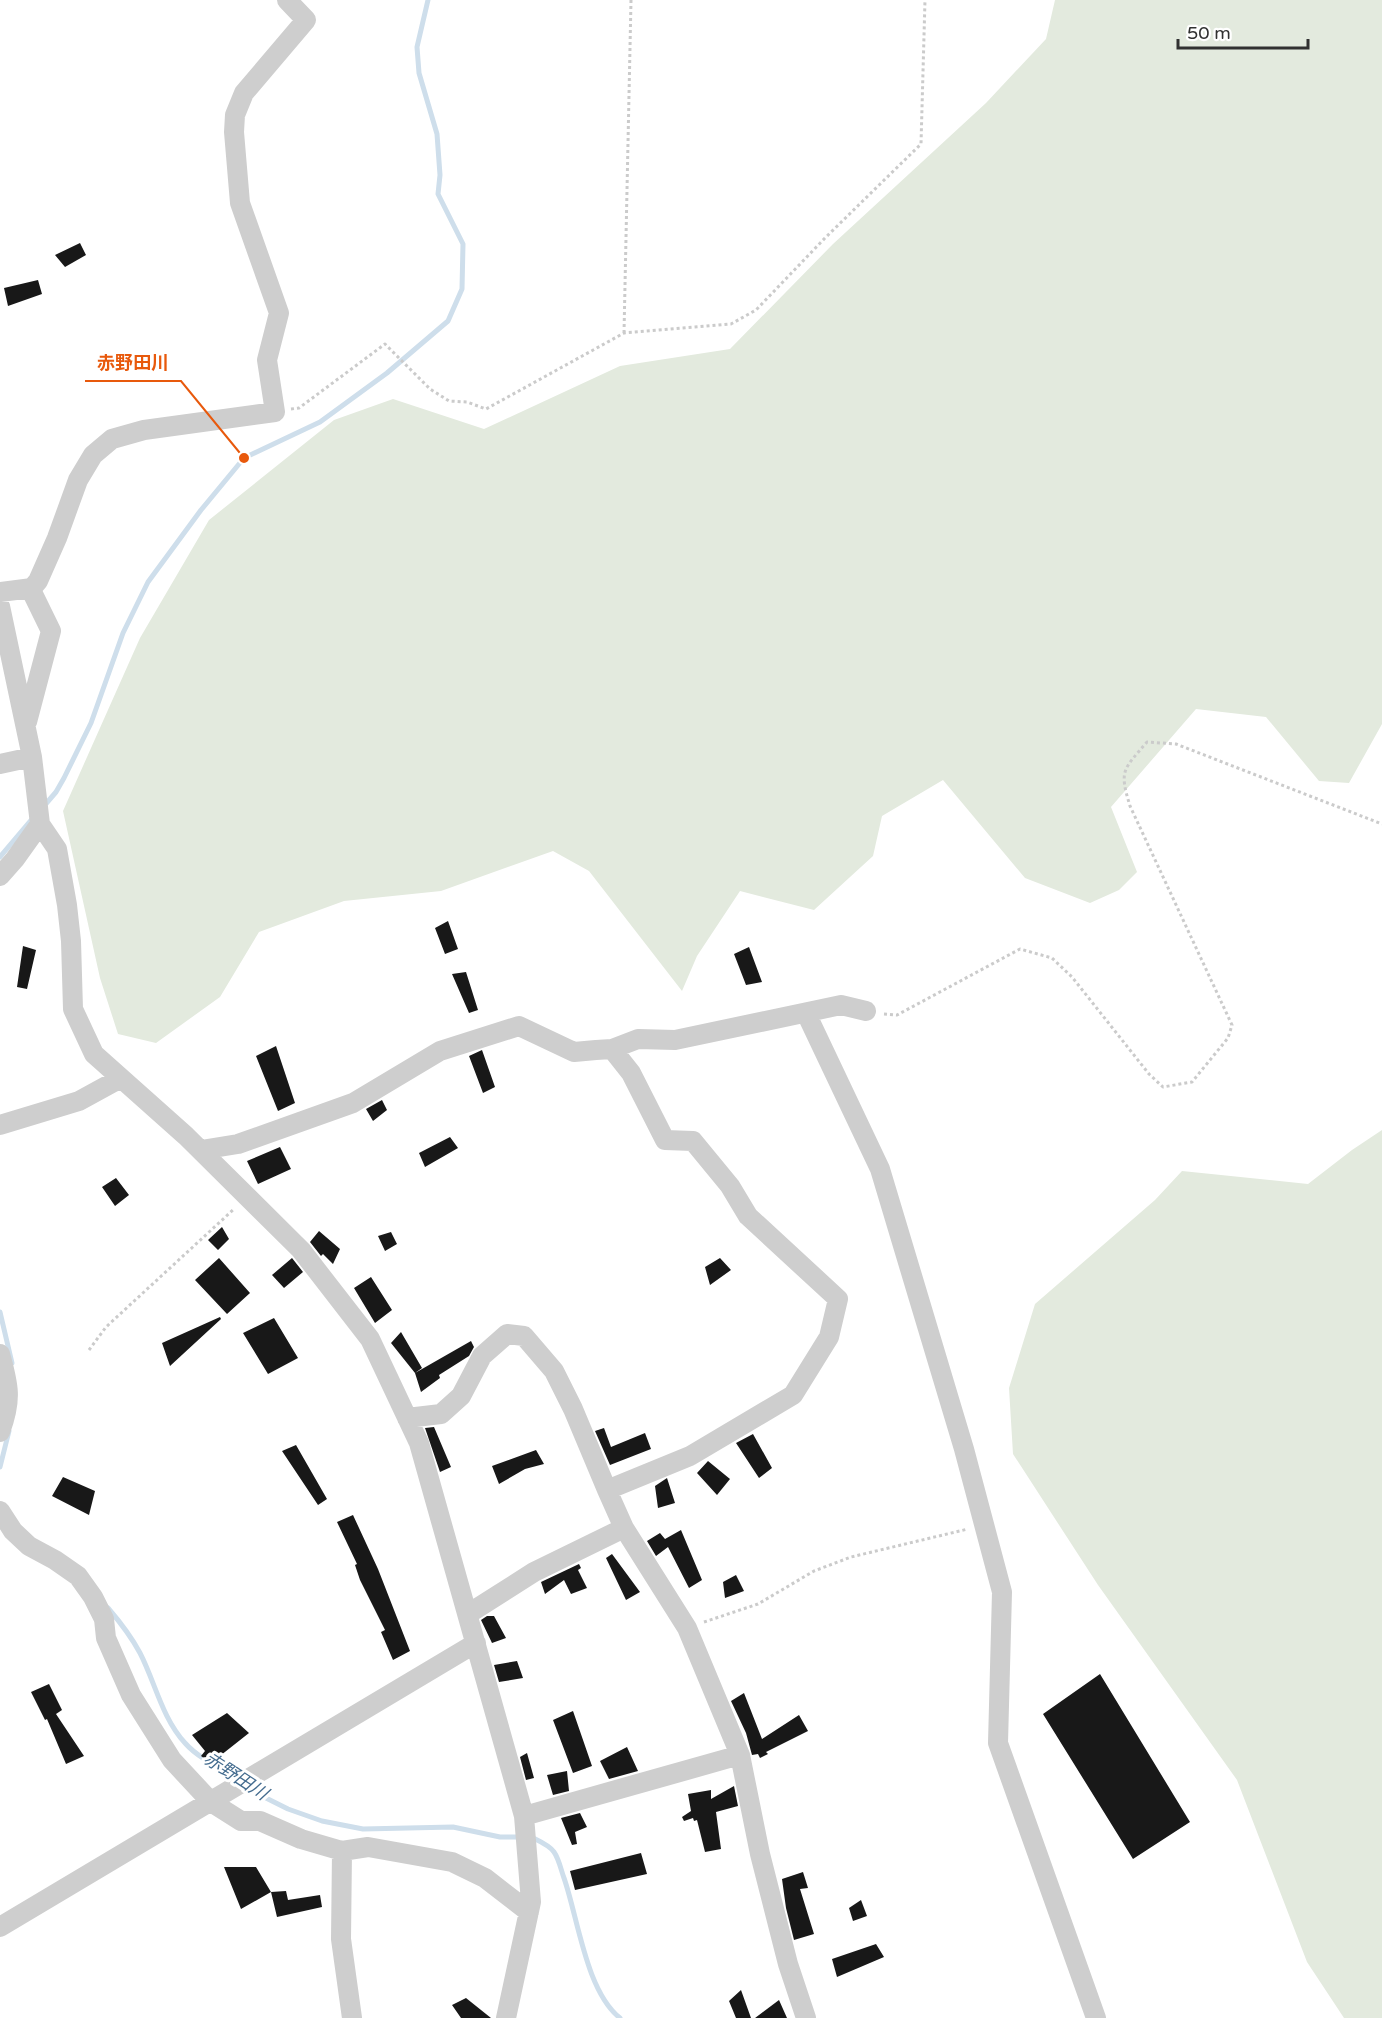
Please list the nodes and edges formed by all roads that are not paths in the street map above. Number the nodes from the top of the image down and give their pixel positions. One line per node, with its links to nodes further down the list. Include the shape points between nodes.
1 (287, 0): 2 (street, via 306,20 244,93 235,115 234,132 240,203 279,313 267,360 275,412 144,430 112,439 93,455 78,480 43,571)
2 (30, 588): 3 (street); 5 (street, via 51,631)
3 (0, 592)
4 (0, 606): 5 (street)
5 (25, 727): 6 (street)
6 (32, 757): 7 (street); 8 (street)
7 (0, 764)
8 (40, 824): 9 (street); 13 (street, via 57,849 67,905 73,1010 94,1054)
9 (0, 876)
10 (866, 1011): 11 (street, via 841,1005)
11 (806, 1013): 12 (street, via 675,1040 638,1039); 33 (street, via 880,1169 964,1449 1002,1592 998,1743)
12 (612, 1049): 15 (street, via 574,1052 519,1026 440,1051 353,1103 238,1144); 19 (street, via 631,1073 665,1140 693,1141 730,1186 748,1216 838,1299 828,1336 793,1395 690,1456)
13 (121, 1078): 14 (street, via 79,1101); 15 (street)
14 (0, 1125)
15 (201, 1150): 17 (street, via 301,1250 370,1338)
16 (0, 1354): 18 (street, via 9,1384)
17 (407, 1418): 19 (street, via 441,1414 461,1396 482,1356 507,1334 524,1336 554,1371); 22 (street, via 419,1443)
18 (0, 1432)
19 (607, 1490): 21 (street)
20 (0, 1511): 25 (street, via 29,1546 78,1576 104,1618 106,1638 130,1695 172,1760)
21 (624, 1528): 22 (street, via 534,1572); 24 (street, via 687,1628)
22 (468, 1614): 23 (street)
23 (476, 1643): 25 (street); 26 (street)
24 (740, 1755): 26 (street); 32 (street, via 762,1865)
25 (215, 1799): 27 (street, via 241,1821 260,1821); 29 (street)
26 (524, 1816): 28 (street)
27 (342, 1851): 28 (street, via 368,1846 452,1862 485,1878); 30 (street, via 341,1939)
28 (529, 1912): 31 (street)
29 (0, 1927)
30 (351, 2018)
31 (506, 2018)
32 (807, 2018)
33 (1096, 2018)

